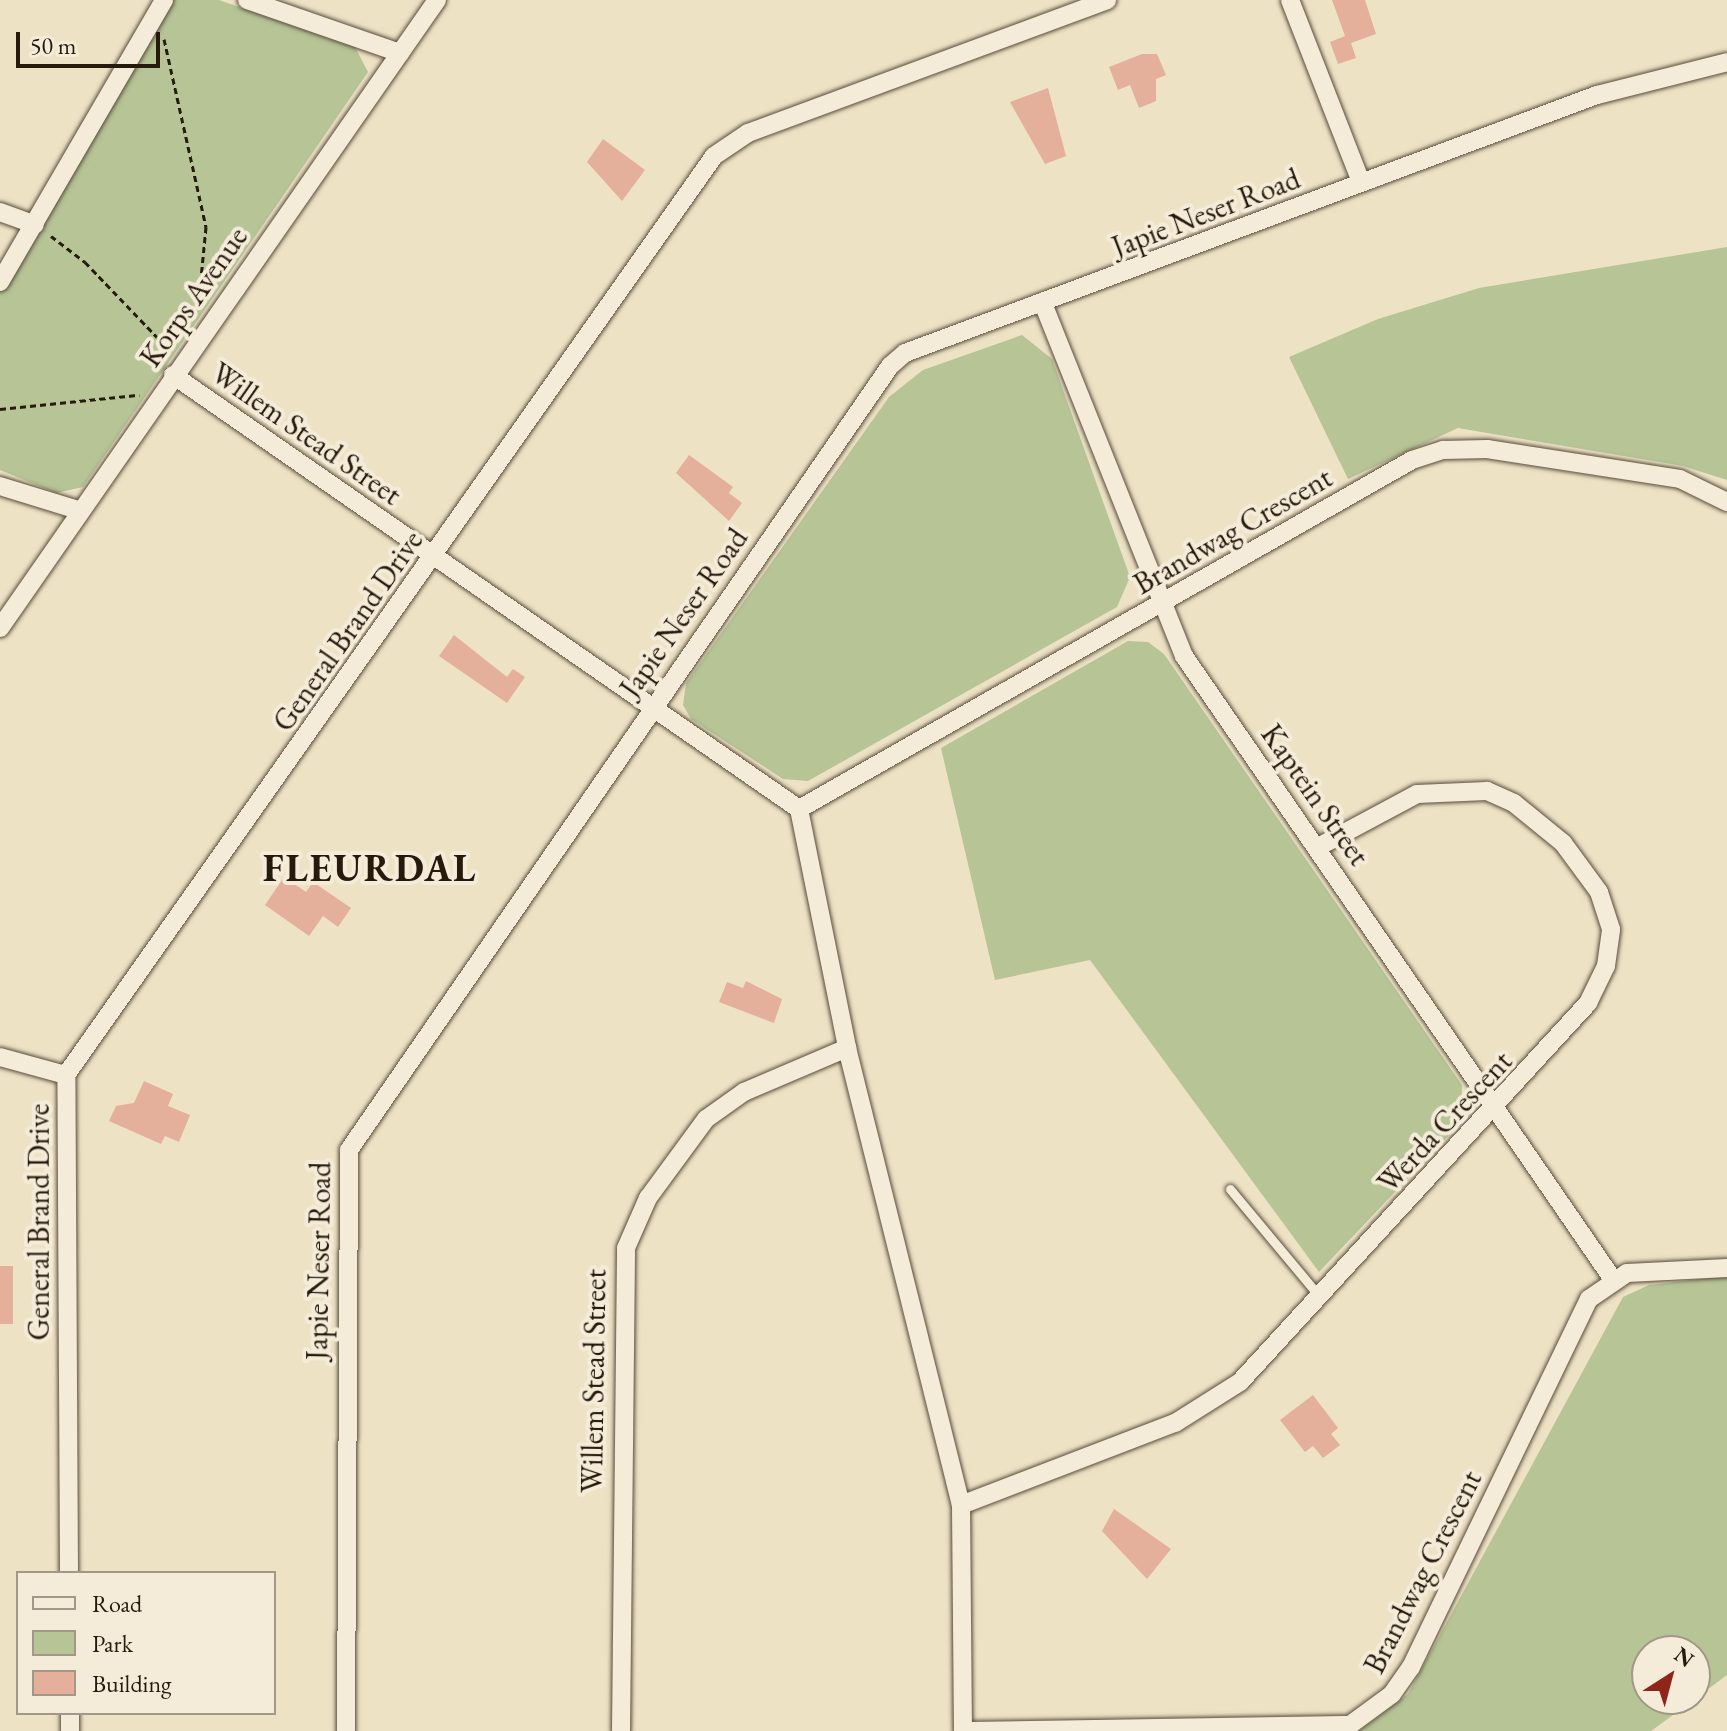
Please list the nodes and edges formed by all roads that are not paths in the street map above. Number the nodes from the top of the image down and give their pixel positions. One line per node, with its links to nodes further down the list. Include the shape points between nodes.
1 (164, 0): 10 (street)
2 (247, 0): 6 (street)
3 (437, 0): 6 (street, Korps Avenue)
4 (1107, 0): 17 (street, General Brand Drive, via 748,133 714,156)
5 (1290, 0): 8 (street)
6 (400, 53): 13 (street, Korps Avenue)
7 (1727, 62): 8 (street, Japie Neser Road, via 1597,95)
8 (1361, 182): 12 (street, Japie Neser Road)
9 (0, 212): 10 (street)
10 (35, 225): 11 (street)
11 (0, 282)
12 (1044, 306): 18 (street, Kaptein Street); 20 (street, Japie Neser Road, via 905,353 890,366)
13 (173, 375): 16 (street, Korps Avenue); 17 (street, Willem Stead Street)
14 (0, 486): 16 (street)
15 (1727, 502): 18 (street, Brandwag Crescent, via 1680,479 1487,449 1443,450 1412,460)
16 (78, 510): 19 (street, Korps Avenue)
17 (434, 559): 20 (street, Willem Stead Street); 25 (street, General Brand Drive)
18 (1159, 605): 21 (street, Brandwag Crescent); 22 (street, Kaptein Street, via 1184,656)
19 (0, 628)
20 (654, 705): 21 (street, Willem Stead Street); 33 (street, Japie Neser Road, via 349,1150)
21 (799, 809): 23 (street)
22 (1318, 847): 26 (street, Kaptein Street); 26 (street, Werda Crescent, via 1417,794 1487,791 1514,803 1563,843 1599,892 1611,929 1606,966 1588,1003)
23 (847, 1048): 31 (street); 34 (street, Willem Stead Street, via 744,1092 706,1119 648,1198 626,1248)
24 (0, 1057): 25 (street)
25 (66, 1075): 32 (street, General Brand Drive)
26 (1494, 1107): 29 (street, Kaptein Street); 30 (street, Werda Crescent)
27 (1230, 1189): 30 (lane)
28 (1727, 1268): 29 (street)
29 (1612, 1278): 35 (street, Brandwag Crescent, via 1589,1299 1411,1667 1376,1708 1350,1725 1308,1728)
30 (1322, 1300): 31 (street, Werda Crescent, via 1206,1406)
31 (961, 1505): 35 (street)
32 (69, 1571)
33 (346, 1731)
34 (621, 1731)
35 (963, 1731)

